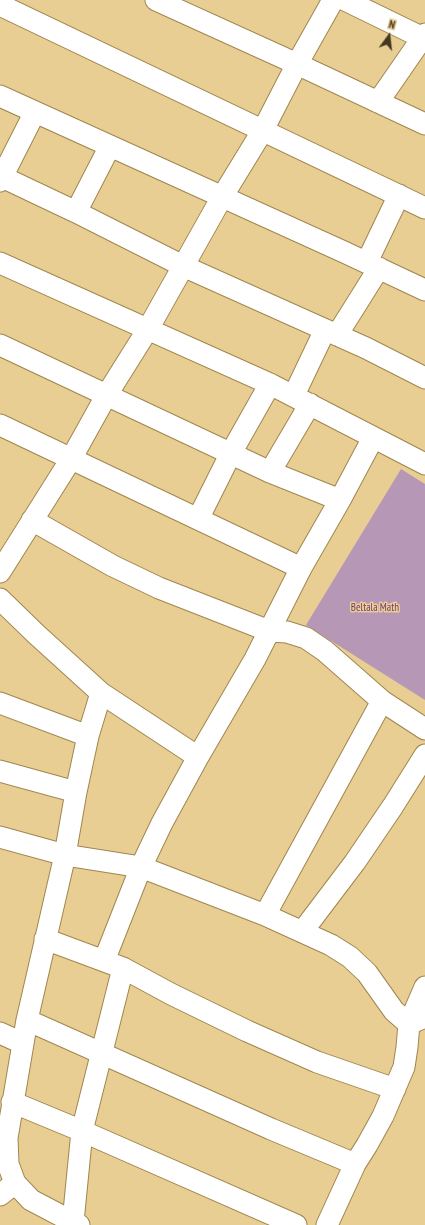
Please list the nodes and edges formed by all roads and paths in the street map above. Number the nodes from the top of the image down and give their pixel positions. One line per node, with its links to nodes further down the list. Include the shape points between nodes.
1 (156, 0): 6 (street)
2 (333, 0): 6 (street)
3 (345, 0): 5 (street)
4 (0, 5): 11 (street)
5 (424, 37): 8 (street)
6 (297, 64): 8 (street); 11 (street)
7 (0, 96): 9 (street)
8 (378, 102): 10 (street)
9 (35, 112): 12 (street); 13 (street)
10 (425, 124)
11 (263, 130): 14 (street); 15 (street)
12 (110, 146): 15 (street); 17 (street)
13 (1, 178): 17 (street)
14 (399, 195): 16 (street); 19 (street)
15 (222, 197): 19 (street); 20 (street)
16 (425, 208)
17 (76, 212): 20 (street)
18 (0, 263): 22 (street)
19 (373, 265): 21 (street); 23 (street)
20 (183, 266): 22 (street); 23 (street)
21 (425, 290)
22 (148, 329): 26 (street); 27 (street)
23 (331, 333): 25 (street); 28 (street)
24 (0, 345): 27 (street)
25 (425, 378)
26 (270, 384): 28 (street); 31 (street)
27 (106, 396): 31 (street); 32 (street)
28 (302, 399): 30 (street); 34 (street)
29 (0, 425): 32 (street)
30 (374, 438): 33 (street); 35 (street)
31 (232, 453): 34 (street); 36 (street)
32 (71, 459): 36 (street); 37 (street)
33 (425, 464)
34 (270, 472): 35 (street)
35 (340, 500): 38 (street)
36 (198, 519): 38 (street)
37 (32, 520): 39 (street); 42 (street, via 113,566 159,588)
38 (301, 568): 42 (street)
39 (0, 572)
40 (0, 599): 43 (street)
41 (0, 621): 43 (street)
42 (269, 631): 45 (street, via 287,632 306,638 325,651); 50 (street)
43 (36, 634): 44 (street)
44 (101, 693): 48 (street); 50 (street)
45 (382, 701): 47 (street); 56 (street)
46 (0, 703): 48 (street)
47 (425, 729)
48 (88, 736): 52 (street)
49 (425, 754): 57 (street, via 355,862)
50 (198, 757): 55 (street)
51 (0, 771): 52 (street)
52 (76, 792): 54 (street)
53 (1, 840): 54 (street)
54 (65, 855): 55 (street); 58 (street)
55 (141, 867): 56 (street); 59 (street)
56 (265, 915): 57 (street)
57 (302, 932): 62 (street, via 350,957 367,973 394,1010)
58 (45, 940): 59 (street); 61 (street)
59 (114, 965): 65 (street); 66 (street, via 240,1028 310,1059)
60 (425, 987): 62 (street)
61 (27, 1020): 64 (street); 65 (street)
62 (417, 1020): 66 (street, via 407,1047 404,1067)
63 (0, 1033): 64 (street)
64 (22, 1043): 67 (street)
65 (101, 1052): 68 (street); 69 (street)
66 (394, 1089): 69 (street, via 383,1116)
67 (12, 1102): 68 (street); 70 (street, via 7,1138)
68 (82, 1131): 71 (street); 72 (street)
69 (355, 1164): 73 (street)
70 (7, 1189): 71 (street)
71 (75, 1224)
72 (296, 1225)
73 (327, 1225)

